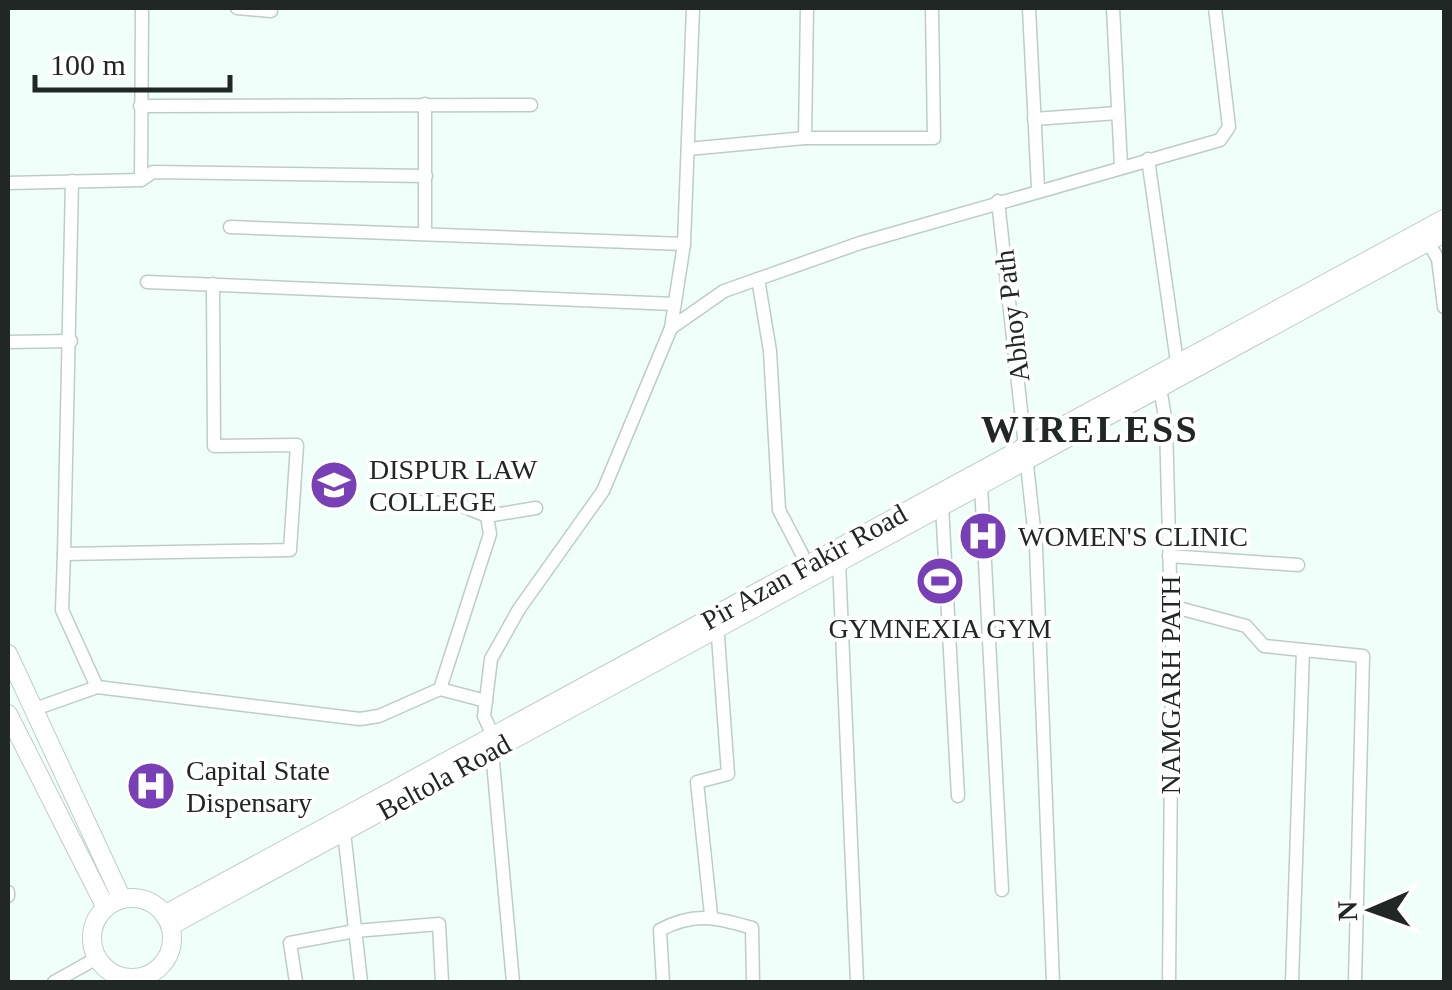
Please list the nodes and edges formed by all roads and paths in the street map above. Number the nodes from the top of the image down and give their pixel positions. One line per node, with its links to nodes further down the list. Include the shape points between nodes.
1 (142, 8): 12 (street)
2 (236, 8): 9 (street)
3 (693, 8): 16 (street)
4 (806, 8): 15 (street)
5 (932, 8): 15 (street, via 934,138)
6 (1029, 8): 14 (street)
7 (1113, 8): 13 (street)
8 (1216, 8): 17 (street, via 1225,136)
9 (272, 11)
10 (425, 104): 11 (street); 12 (street); 19 (street)
11 (531, 105)
12 (140, 106): 20 (street)
13 (1118, 113): 14 (street); 18 (street)
14 (1034, 119): 23 (street)
15 (806, 138): 16 (street)
16 (688, 150): 29 (street)
17 (1148, 159): 18 (street); 38 (street)
18 (1121, 166): 23 (street)
19 (426, 176): 20 (street, via 153,172); 27 (street)
20 (141, 180): 21 (street)
21 (72, 181): 22 (street); 36 (street)
22 (8, 184)
23 (1038, 188): 24 (street)
24 (998, 200): 30 (street); 40 (street, Abhoy Path)
25 (1444, 218): 38 (main road, Pir Azan Fakir Road)
26 (230, 227): 27 (street)
27 (425, 232): 29 (street)
28 (1436, 238): 34 (street); 38 (main road, Pir Azan Fakir Road)
29 (684, 244): 33 (street)
30 (758, 279): 35 (street, via 724,291); 47 (street, via 770,352 779,510)
31 (148, 282): 32 (street)
32 (213, 284): 33 (street); 46 (street, via 214,446 297,445 290,550)
33 (674, 304): 35 (street)
34 (1444, 307)
35 (670, 328): 57 (street, via 602,490 491,659)
36 (71, 341): 37 (street); 46 (street)
37 (8, 342)
38 (1178, 370): 39 (main road, Pir Azan Fakir Road); 40 (main road, Pir Azan Fakir Road)
39 (1160, 388): 40 (main road, Pir Azan Fakir Road); 48 (street, NAMGARH PATH)
40 (1026, 446): 41 (main road, Pir Azan Fakir Road); 52 (main road, Pir Azan Fakir Road); 79 (street, Abhoy Path)
41 (981, 485): 43 (main road, Pir Azan Fakir Road); 63 (street)
42 (409, 502): 45 (street, via 455,502)
43 (942, 506): 49 (main road, Pir Azan Fakir Road); 61 (street)
44 (536, 508): 45 (street)
45 (487, 516): 56 (street, via 490,534)
46 (64, 554): 55 (street, via 62,610)
47 (802, 554)
48 (1169, 556): 50 (street); 51 (street, NAMGARH PATH)
49 (839, 562): 52 (main road, Pir Azan Fakir Road); 78 (street)
50 (1298, 565)
51 (1171, 606): 53 (street, via 1246,626 1264,646); 80 (street, NAMGARH PATH)
52 (717, 621): 60 (main road, Pir Azan Fakir Road); 65 (street, via 728,774 697,782)
53 (1303, 650): 81 (street); 82 (street, via 1363,656)
54 (10, 662): 58 (main road)
55 (96, 687): 56 (street, via 360,719); 58 (street)
56 (440, 689): 57 (street)
57 (486, 701): 60 (street)
58 (32, 710): 64 (main road)
59 (8, 714): 64 (main road)
60 (493, 744): 62 (main road, Beltola Road); 66 (main road, Pir Azan Fakir Road); 75 (street)
61 (958, 796)
62 (344, 832): 66 (main road, Beltola Road); 67 (street)
63 (1002, 890)
64 (114, 904): 66 (main road, via 146,900); 68 (main road, via 92,931)
65 (711, 915): 76 (street, via 660,930); 77 (street, via 752,928)
66 (167, 921): 69 (main road)
67 (355, 931): 72 (street, via 290,943); 73 (street); 74 (street, via 439,924)
68 (97, 958): 70 (main road); 71 (street)
69 (163, 974): 70 (main road)
70 (126, 980)
71 (54, 982)
72 (296, 982)
73 (361, 982)
74 (442, 982)
75 (513, 982)
76 (664, 982)
77 (753, 982)
78 (857, 982)
79 (1053, 982)
80 (1170, 982)
81 (1292, 982)
82 (1355, 982)

